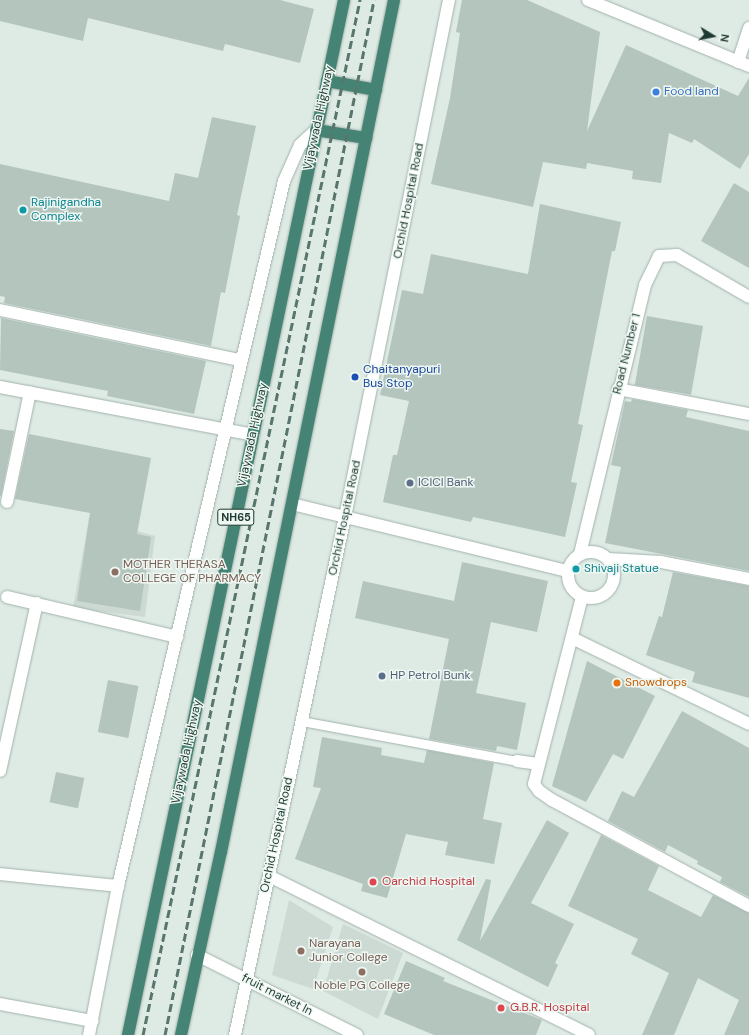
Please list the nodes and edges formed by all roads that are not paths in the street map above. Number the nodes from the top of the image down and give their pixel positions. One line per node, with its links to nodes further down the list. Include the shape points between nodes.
1 (344, 0): 8 (highway, Vijaywada Highway / NH65)
2 (394, 0): 9 (highway)
3 (449, 0): 23 (street, Orchid Hospital Road)
4 (588, 0): 5 (street)
5 (613, 5): 7 (street)
6 (749, 28): 7 (street)
7 (743, 64)
8 (327, 81): 9 (highway); 10 (highway, Vijaywada Highway / NH65)
9 (376, 90): 11 (highway)
10 (316, 130): 11 (highway); 14 (street, via 300,145 284,181); 20 (highway, Vijaywada Highway / NH65)
11 (366, 138): 22 (highway)
12 (749, 296): 16 (street, Road Number 1, via 678,255 660,256 645,285)
13 (0, 310): 14 (street)
14 (240, 360): 19 (street)
15 (0, 387): 17 (street)
16 (618, 388): 18 (street); 24 (street, Road Number 1)
17 (30, 392): 19 (street); 21 (street)
18 (749, 414)
19 (226, 430): 20 (street); 31 (street)
20 (253, 435): 47 (highway, Vijaywada Highway / NH65)
21 (7, 502)
22 (292, 504): 23 (street); 42 (highway)
23 (345, 517): 26 (street); 33 (street, Orchid Hospital Road)
24 (580, 554): 25 (street, via 593,551); 26 (street, via 573,559)
25 (608, 559): 27 (street, via 661,562); 29 (street, via 614,573 611,586 597,598)
26 (568, 571): 29 (street, via 572,589)
27 (749, 579)
28 (7, 597): 30 (street)
29 (582, 597): 32 (street)
30 (37, 603): 31 (street); 37 (street)
31 (177, 637): 40 (street)
32 (572, 638): 34 (street); 36 (street)
33 (302, 721): 35 (lane); 39 (street, Orchid Hospital Road)
34 (749, 724)
35 (517, 761): 36 (street)
36 (538, 764): 41 (street, via 534,784 552,800)
37 (0, 771)
38 (0, 874): 40 (street)
39 (268, 876): 43 (street, Orchid Hospital Road); 51 (street)
40 (118, 886): 45 (street)
41 (749, 906)
42 (197, 955): 43 (street, fruit market ln); 48 (highway)
43 (246, 980): 49 (street, Orchid Hospital Road); 50 (street, fruit market ln)
44 (0, 1004): 45 (street)
45 (92, 1020): 46 (street)
46 (89, 1035)
47 (128, 1035)
48 (181, 1035)
49 (235, 1035)
50 (357, 1035)
51 (589, 1035)

